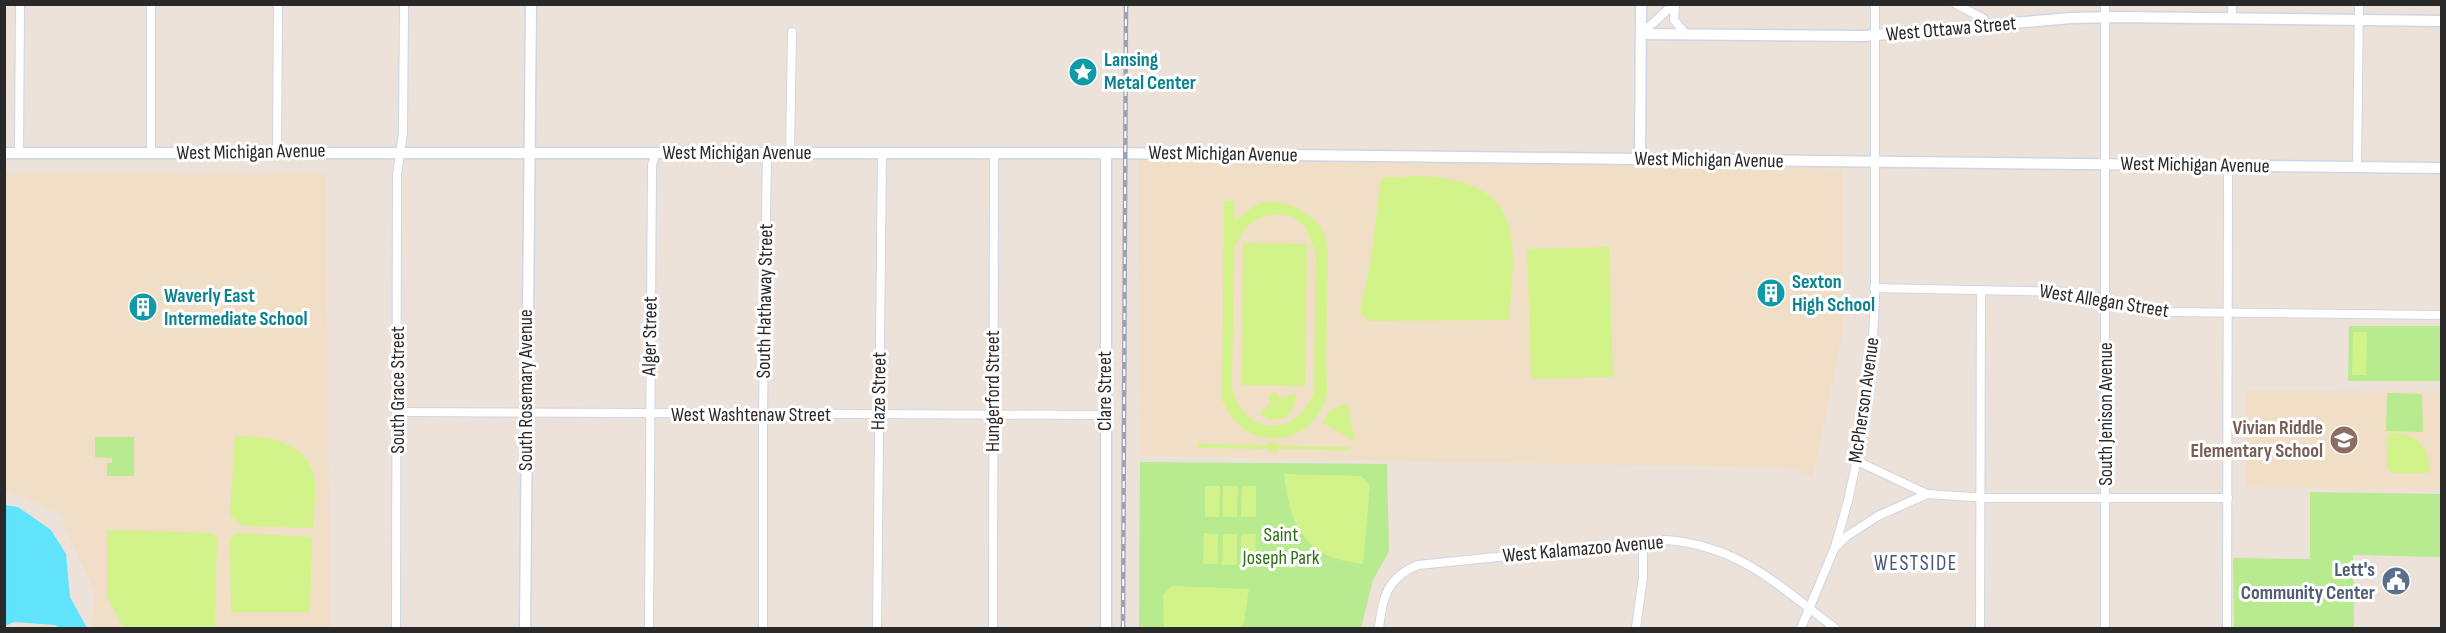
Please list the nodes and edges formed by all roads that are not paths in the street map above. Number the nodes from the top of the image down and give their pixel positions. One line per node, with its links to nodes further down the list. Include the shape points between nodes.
1 (20, 4): 27 (street)
2 (151, 4): 28 (street)
3 (278, 4): 23 (street)
4 (404, 4): 24 (street, South Grace Street, via 403,133)
5 (531, 4): 22 (street, South Rosemary Avenue)
6 (1641, 4): 19 (street)
7 (1675, 4): 19 (street); 20 (street, via 1674,20)
8 (1875, 4): 21 (street, McPherson Avenue)
9 (1956, 4): 17 (street, via 1984,19)
10 (2105, 4): 13 (street, South Jenison Avenue)
11 (2232, 4): 14 (street)
12 (2359, 4): 15 (street)
13 (2105, 18): 14 (street, West Ottawa Street); 17 (street, West Ottawa Street); 36 (street, South Jenison Avenue)
14 (2232, 19): 15 (street, West Ottawa Street)
15 (2358, 20): 16 (street, West Ottawa Street); 38 (street)
16 (2442, 21)
17 (1989, 26): 21 (street, West Ottawa Street)
18 (792, 32): 30 (street)
19 (1641, 34): 20 (street, West Ottawa Street); 34 (street)
20 (1686, 34): 21 (street, West Ottawa Street)
21 (1874, 35): 35 (street, McPherson Avenue)
22 (529, 151): 24 (street, West Michigan Avenue); 25 (street, West Michigan Avenue); 46 (street, South Rosemary Avenue)
23 (277, 152): 24 (street, West Michigan Avenue); 28 (street, West Michigan Avenue)
24 (398, 152): 45 (street, South Grace Street)
25 (656, 152): 29 (street, West Michigan Avenue); 47 (street, Alger Street, via 652,165)
26 (4, 153): 27 (street, West Michigan Avenue)
27 (19, 153): 28 (street, West Michigan Avenue)
28 (151, 153)
29 (767, 153): 30 (street, West Michigan Avenue); 48 (street, South Hathaway Street)
30 (790, 153): 31 (street, West Michigan Avenue)
31 (882, 153): 32 (street, West Michigan Avenue); 49 (street, Haze Street)
32 (994, 153): 33 (street, West Michigan Avenue); 51 (street, Hungerford Street)
33 (1106, 153): 34 (street, West Michigan Avenue); 50 (street, Clare Street)
34 (1640, 159): 35 (street, West Michigan Avenue)
35 (1874, 162): 36 (street, West Michigan Avenue); 40 (street, McPherson Avenue)
36 (2106, 164): 37 (street, West Michigan Avenue); 42 (street, South Jenison Avenue)
37 (2228, 166): 38 (street, West Michigan Avenue); 43 (street)
38 (2357, 167): 39 (street, West Michigan Avenue)
39 (2442, 168)
40 (1874, 288): 41 (street, West Allegan Street); 52 (street, McPherson Avenue, via 1871,375)
41 (1981, 290): 42 (street, West Allegan Street, via 2069,292); 54 (street)
42 (2106, 301): 43 (street, West Allegan Street, via 2147,311); 55 (street, South Jenison Avenue)
43 (2228, 313): 44 (street, West Allegan Street); 56 (street)
44 (2442, 315)
45 (398, 411): 46 (street, West Washtenaw Street); 60 (street, South Grace Street)
46 (526, 414): 47 (street, West Washtenaw Street); 61 (street, South Rosemary Avenue)
47 (649, 415): 48 (street, West Washtenaw Street); 62 (street, Alger Street)
48 (763, 415): 49 (street, West Washtenaw Street); 63 (street, South Hathaway Street)
49 (879, 415): 51 (street, West Washtenaw Street); 64 (street, Haze Street)
50 (1105, 415): 51 (street, West Washtenaw Street); 66 (street, Clare Street)
51 (993, 416): 65 (street, Hungerford Street)
52 (1857, 461): 53 (street); 58 (street, McPherson Avenue)
53 (1927, 494): 54 (street); 58 (street, via 1878,516)
54 (1979, 498): 55 (street); 71 (street)
55 (2105, 498): 56 (street); 72 (street, South Jenison Avenue)
56 (2228, 498): 73 (street)
57 (1643, 541): 59 (street, West Kalamazoo Avenue, via 1683,542 1726,553 1764,574); 67 (street, West Kalamazoo Avenue, via 1418,565 1398,575 1385,592); 68 (street)
58 (1835, 547): 59 (street, McPherson Avenue)
59 (1810, 610): 69 (street, McPherson Avenue); 70 (street, West Kalamazoo Avenue)
60 (396, 628)
61 (525, 628)
62 (649, 628)
63 (763, 628)
64 (877, 628)
65 (993, 628)
66 (1106, 628)
67 (1379, 628)
68 (1636, 628)
69 (1801, 628)
70 (1835, 628)
71 (1980, 628)
72 (2105, 628)
73 (2227, 628)

